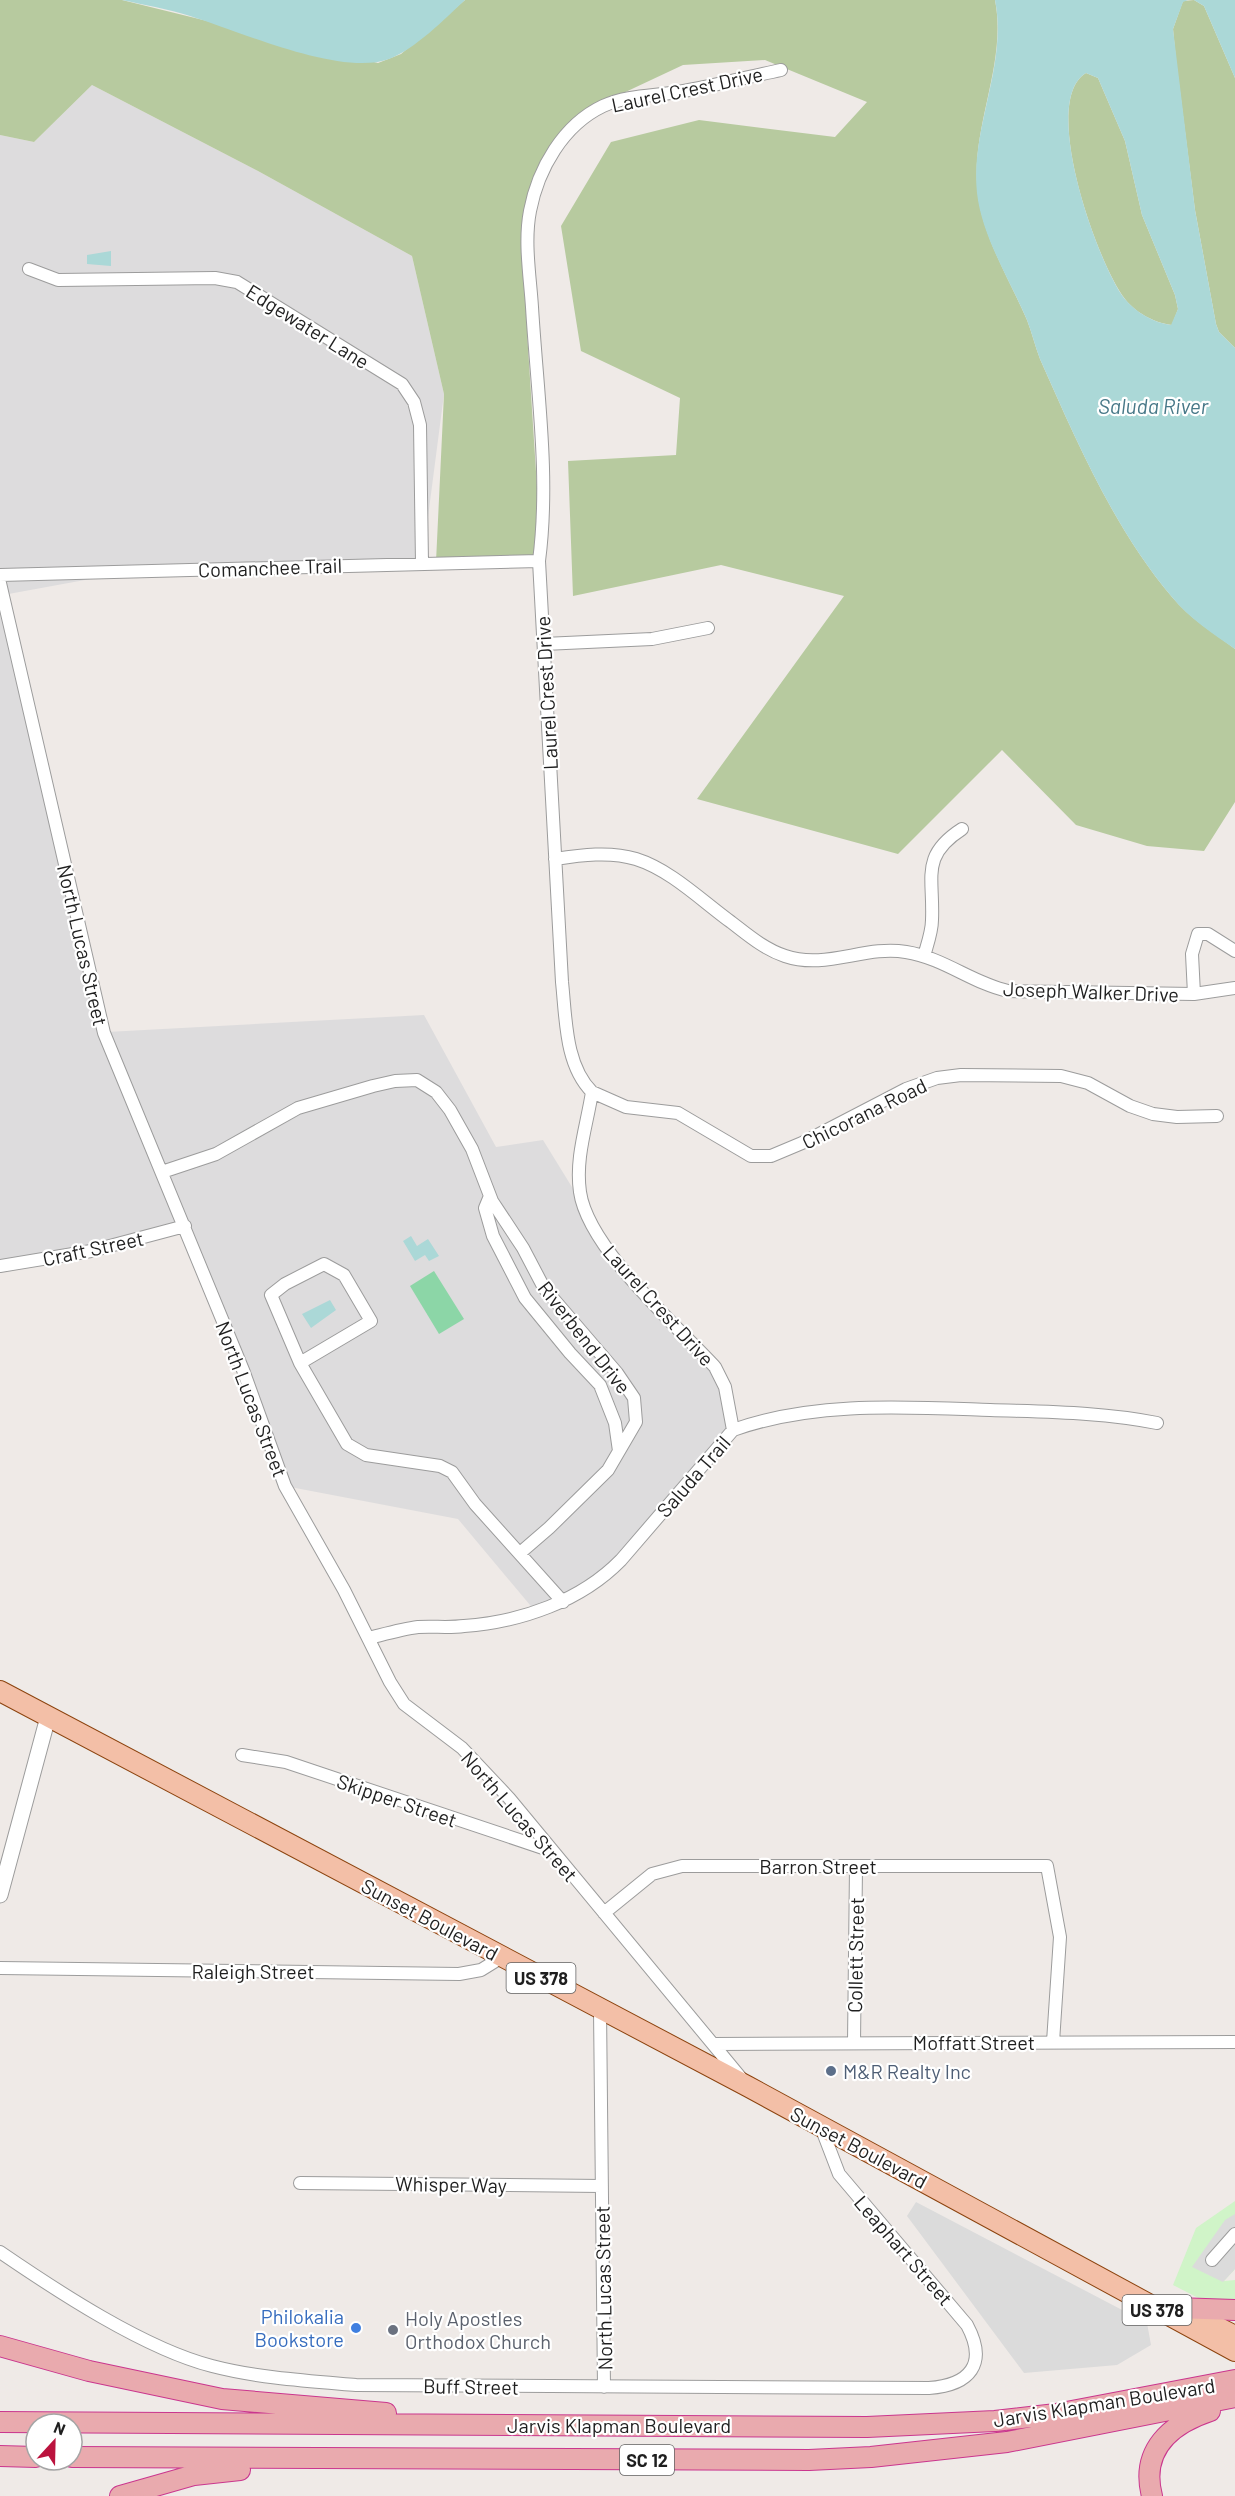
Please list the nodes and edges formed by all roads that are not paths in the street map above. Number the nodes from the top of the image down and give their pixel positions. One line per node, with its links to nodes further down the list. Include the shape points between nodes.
1 (781, 70): 3 (street, Laurel Crest Drive, via 612,103 575,125 547,161 535,192 528,234 543,460 544,523)
2 (29, 269): 4 (street, Edgewater Lane, via 58,279 215,278 237,282 402,384 414,402 420,424)
3 (539, 561): 4 (street, Comanchee Trail); 8 (street, Laurel Crest Drive)
4 (422, 563): 5 (street, Comanchee Trail)
5 (0, 575)
6 (0, 583): 17 (street, North Lucas Street, via 104,1033)
7 (708, 628): 8 (street, via 652,639)
8 (544, 644): 10 (street, Laurel Crest Drive)
9 (962, 829): 12 (street, via 946,838 934,855 932,923)
10 (555, 859): 12 (street, Joseph Walker Drive, via 604,854 645,863 681,884 755,941 793,959 824,961 886,951); 15 (street, Laurel Crest Drive, via 568,1038 578,1072)
11 (1235, 951): 14 (street, Joseph Walker Drive, via 1209,934 1198,934 1192,954)
12 (924, 956): 14 (street, Joseph Walker Drive, via 987,986 1018,993)
13 (1235, 988): 14 (street, Joseph Walker Drive)
14 (1194, 994)
15 (592, 1092): 16 (street, Chicorana Road, via 626,1107 678,1113 751,1156 771,1156 906,1089 960,1075 1061,1076 1088,1083 1153,1114); 23 (street, Laurel Crest Drive, via 580,1150 583,1205 613,1258 715,1367 725,1387)
16 (1217, 1116)
17 (162, 1172): 18 (street, Riverbend Drive, via 216,1154 298,1108 406,1079 428,1085 450,1110 477,1159); 19 (street, North Lucas Street)
18 (490, 1196): 24 (street, Riverbend Drive, via 485,1208 493,1236 525,1298 600,1385 615,1423); 24 (street, Riverbend Drive, via 544,1288 610,1364 633,1398 636,1422)
19 (185, 1226): 20 (street, Craft Street, via 91,1251); 27 (street, North Lucas Street, via 285,1486)
20 (0, 1266)
21 (300, 1363): 21 (street, via 271,1295 324,1264 344,1275 371,1322); 25 (street, via 347,1444 366,1455 440,1466 452,1472)
22 (1157, 1423): 23 (street, Saluda Trail, via 1082,1413 891,1407 795,1413)
23 (733, 1430): 26 (street, Saluda Trail, via 607,1575)
24 (619, 1451): 25 (street, Riverbend Drive, via 608,1470)
25 (520, 1553): 26 (street)
26 (562, 1602): 27 (street, Saluda Trail, via 483,1624 419,1627)
27 (369, 1638): 31 (street, North Lucas Street, via 404,1704 462,1748 509,1798)
28 (0, 1691): 29 (main road, Sunset Boulevard / US 378)
29 (48, 1717): 33 (street); 35 (main road, Sunset Boulevard / US 378)
30 (242, 1755): 31 (street, Skipper Street, via 286,1762)
31 (550, 1851): 34 (street, North Lucas Street)
32 (856, 1867): 34 (street, Barron Street, via 672,1867 644,1880); 38 (street, Barron Street, via 1047,1866 1060,1937); 40 (street, Collett Street)
33 (0, 1895)
34 (604, 1913): 41 (street, North Lucas Street)
35 (502, 1957): 36 (street, Raleigh Street, via 481,1970 459,1974); 37 (main road, Sunset Boulevard / US 378)
36 (0, 1968)
37 (600, 2009): 42 (main road, Sunset Boulevard / US 378); 45 (street, North Lucas Street)
38 (1053, 2042): 39 (street, Moffatt Street); 40 (street, Moffatt Street)
39 (1235, 2042)
40 (854, 2043): 41 (street, Moffatt Street)
41 (713, 2044): 42 (street, North Lucas Street)
42 (747, 2086): 43 (main road, Sunset Boulevard / US 378)
43 (820, 2127): 49 (main road, Sunset Boulevard / US 378); 55 (street, Leaphart Street, via 839,2174 968,2325 978,2357)
44 (300, 2183): 45 (street, Whisper Way)
45 (602, 2186): 57 (street, North Lucas Street)
46 (1235, 2234): 48 (street)
47 (0, 2252): 57 (street, Buff Street, via 129,2331 212,2366 356,2385)
48 (1212, 2260)
49 (1080, 2268): 50 (main road, Sunset Boulevard / US 378, via 1113,2278); 54 (main road, Sunset Boulevard / US 378)
50 (1176, 2308): 51 (highway); 52 (main road, Sunset Boulevard / US 378)
51 (1235, 2310)
52 (1235, 2336)
53 (0, 2346): 60 (highway, via 88,2371 222,2399)
54 (1235, 2351)
55 (970, 2374): 57 (street, Buff Street, via 950,2386 929,2388)
56 (1235, 2380): 60 (highway, Jarvis Klapman Boulevard / SC 12, via 1056,2414 994,2421 867,2427)
57 (604, 2387)
58 (1228, 2401): 64 (highway, Jarvis Klapman Boulevard / SC 12, via 1007,2442 871,2457); 66 (highway, via 1183,2421 1167,2433 1152,2460)
59 (0, 2422): 60 (highway, Jarvis Klapman Boulevard / SC 12)
60 (505, 2425)
61 (0, 2457): 62 (highway)
62 (24, 2457)
63 (84, 2457): 64 (highway, Jarvis Klapman Boulevard / SC 12)
64 (336, 2460): 65 (highway, via 194,2475)
65 (120, 2496)
66 (1152, 2496)

